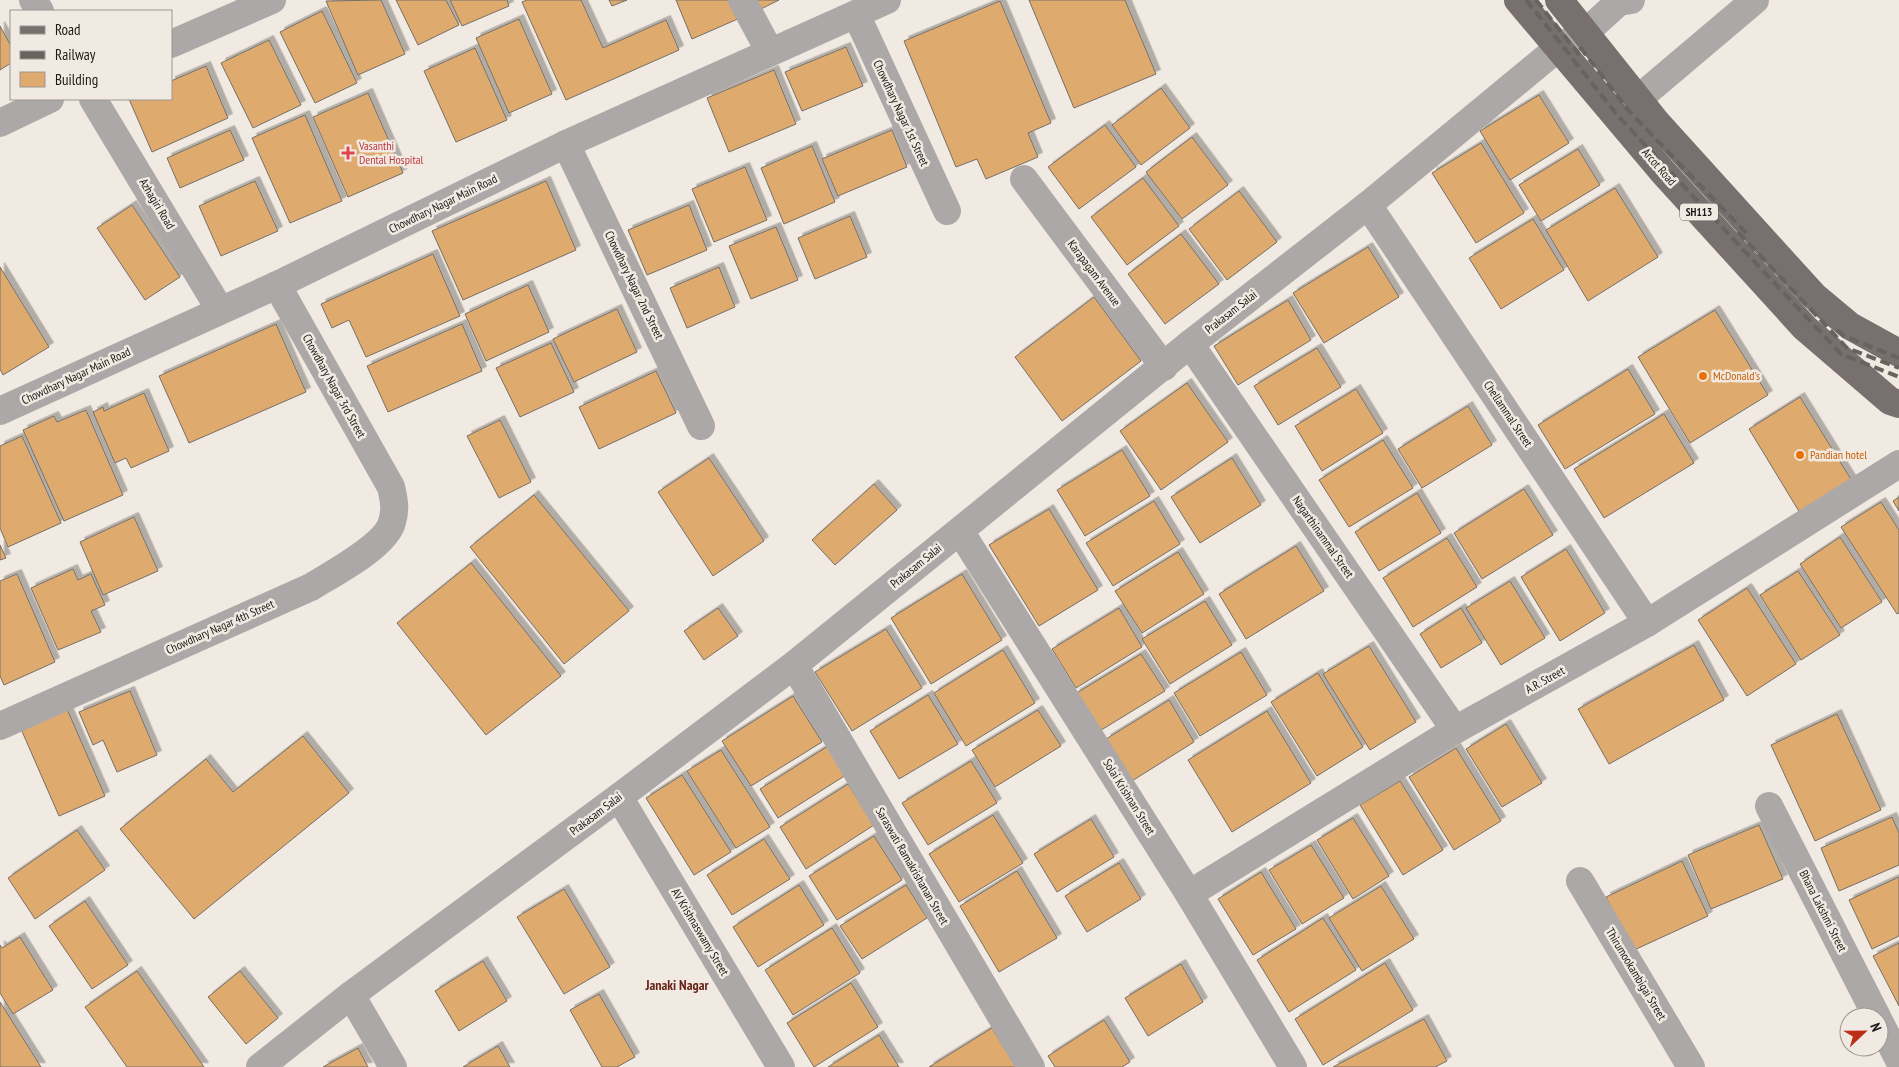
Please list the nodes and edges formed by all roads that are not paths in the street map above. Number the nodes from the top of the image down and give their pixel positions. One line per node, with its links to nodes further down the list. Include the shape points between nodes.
1 (272, 0): 10 (street)
2 (742, 0): 12 (street)
3 (887, 0): 8 (street, Chowdhary Nagar Main Road)
4 (1518, 0): 11 (main road, Arcot Road / SH113)
5 (1559, 0): 9 (main road, SH113)
6 (1631, 0): 9 (street, Prakasam Salai, via 1619,2)
7 (1755, 0): 13 (street)
8 (856, 14): 12 (street, Chowdhary Nagar Main Road); 20 (street, Chowdhary Nagar 1st Street)
9 (1586, 32): 11 (street, Prakasam Salai); 13 (main road, SH113)
10 (172, 44)
11 (1558, 48): 19 (street, Prakasam Salai); 23 (main road, Arcot Road / SH113, via 1663,172)
12 (770, 52): 17 (street, Chowdhary Nagar Main Road)
13 (1638, 99): 21 (main road, SH113)
14 (48, 100): 16 (street)
15 (94, 100): 24 (street, Azhagiri Road)
16 (0, 123)
17 (566, 144): 22 (street, Chowdhary Nagar Main Road); 30 (street, Chowdhary Nagar 2nd Street)
18 (1024, 180): 27 (street, Karapagam Avenue)
19 (1368, 205): 25 (street, Prakasam Salai); 34 (street, Chellammal Street)
20 (947, 211)
21 (1803, 283): 23 (main road); 26 (main road, SH113, via 1850,326)
22 (277, 285): 24 (street, Chowdhary Nagar Main Road); 32 (street, Chowdhary Nagar 3rd Street)
23 (1780, 300): 28 (main road, Arcot Road / SH113, via 1805,328 1890,401)
24 (220, 310): 29 (street, Chowdhary Nagar Main Road)
25 (1190, 344): 27 (street, Prakasam Salai); 37 (street, Nagarthinammal Street)
26 (1899, 352)
27 (1164, 367): 33 (street, Prakasam Salai)
28 (1899, 404)
29 (0, 411)
30 (701, 426)
31 (1899, 464): 34 (street, A.R. Street)
32 (391, 488): 36 (street, Chowdhary Nagar 4th Street, via 395,505 392,524 375,546 350,564 311,587)
33 (960, 531): 35 (street, Prakasam Salai); 41 (street, Solai Krishnan Street)
34 (1647, 623): 37 (street, A.R. Street)
35 (794, 665): 38 (street, Prakasam Salai); 49 (street, Saraswati Ramakrishanan Street)
36 (0, 726)
37 (1455, 730): 41 (street, A.R. Street)
38 (619, 797): 42 (street, Prakasam Salai); 48 (street, AV Krishnaswamy Street)
39 (1768, 806): 43 (street, Bhana Lakshmi Street)
40 (1580, 881): 51 (street, Thirumookambigai Street)
41 (1189, 894): 50 (street, Solai Krishnan Street)
42 (351, 995): 46 (street, Prakasam Salai); 47 (street)
43 (1872, 1007)
44 (1889, 1040): 45 (street)
45 (1899, 1060)
46 (260, 1067)
47 (393, 1067)
48 (781, 1067)
49 (1031, 1067)
50 (1293, 1067)
51 (1691, 1067)

